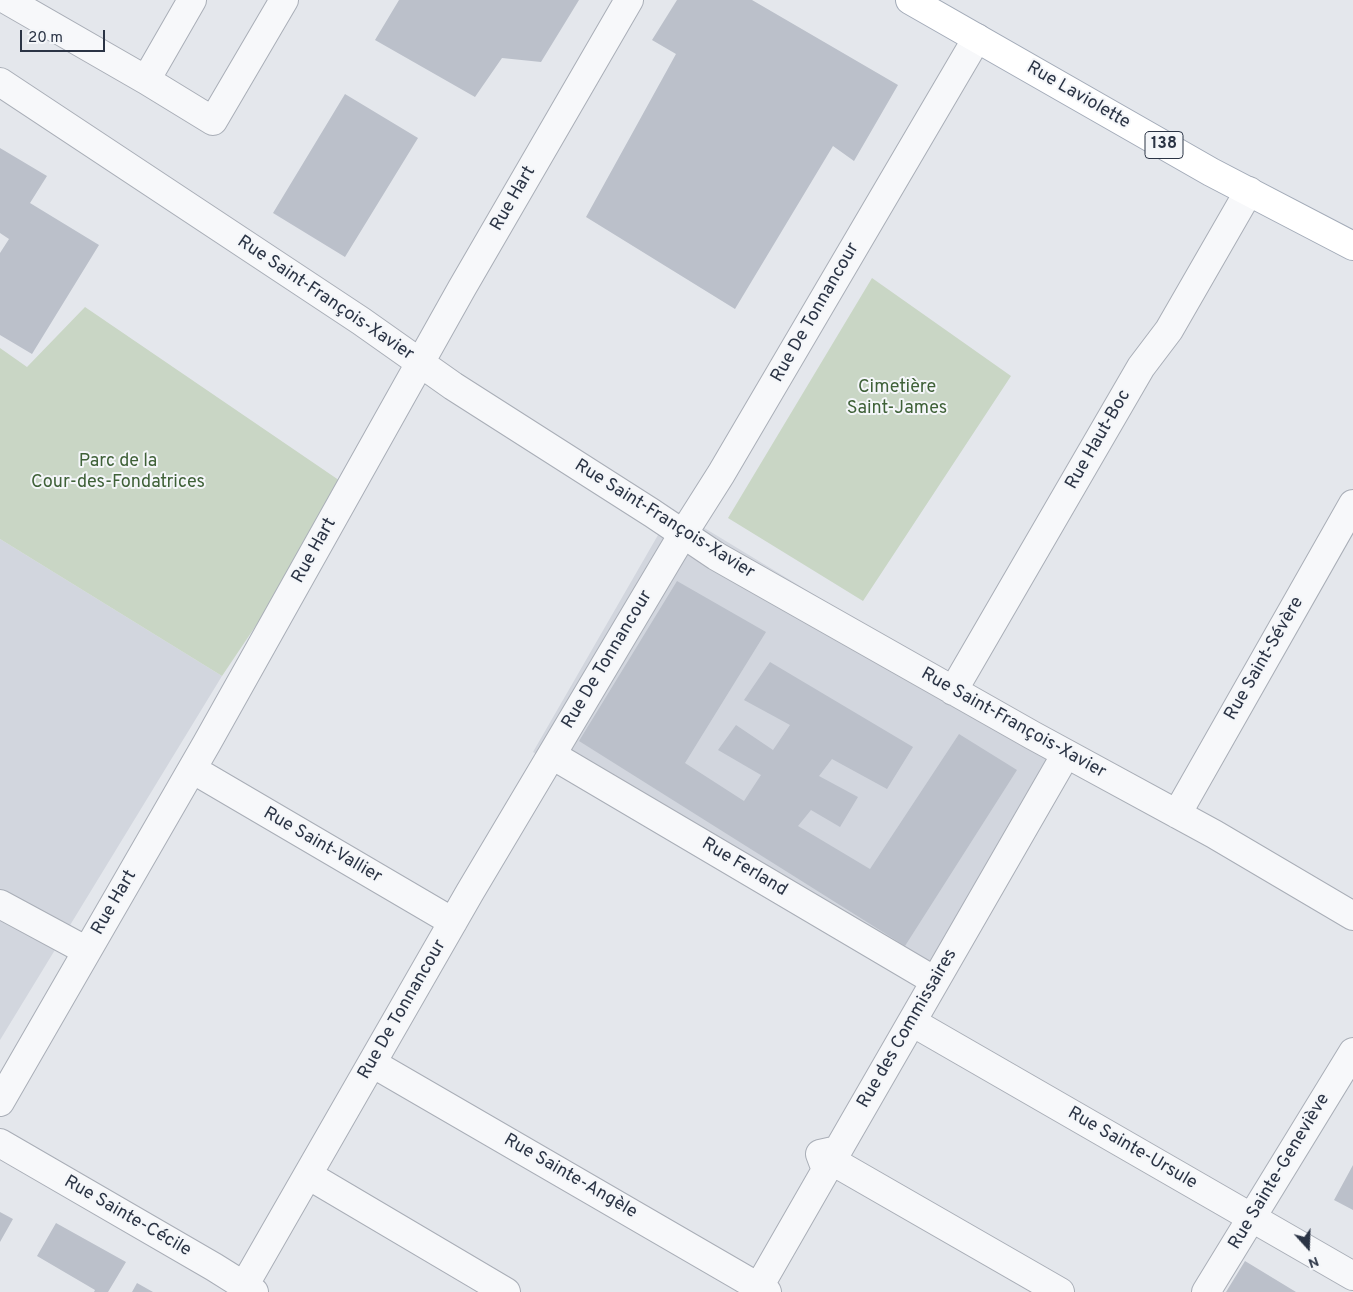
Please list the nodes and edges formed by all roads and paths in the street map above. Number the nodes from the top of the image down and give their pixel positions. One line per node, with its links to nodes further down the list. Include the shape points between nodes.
1 (7, 0): 7 (street)
2 (192, 0): 7 (street)
3 (284, 0): 7 (street, via 213,121)
4 (630, 0): 11 (street, Rue Hart)
5 (910, 0): 6 (main road, Rue Laviolette / 138)
6 (978, 38): 9 (main road, Rue Laviolette / 138); 13 (street, Rue De Tonnancour)
7 (146, 80)
8 (0, 82): 11 (street, Rue Saint-François-Xavier)
9 (1249, 191): 10 (main road, Rue Laviolette / 138); 14 (street, Rue Haut-Boc, via 1170,330 1141,367)
10 (1353, 246)
11 (421, 364): 13 (street, Rue Saint-François-Xavier); 17 (street, Rue Hart)
12 (1353, 504): 18 (street, Rue Saint-Sévère)
13 (683, 534): 14 (street, Rue Saint-François-Xavier); 15 (street, Rue De Tonnancour)
14 (953, 691): 16 (street, Rue Saint-François-Xavier)
15 (552, 754): 21 (street, Rue De Tonnancour); 23 (street, Rue Ferland)
16 (1066, 754): 18 (street, Rue Saint-François-Xavier); 23 (street, Rue des Commissaires)
17 (192, 769): 21 (street, Rue Saint-Vallier); 22 (street, Rue Hart)
18 (1177, 814): 20 (street, Rue Saint-François-Xavier)
19 (0, 904): 22 (street)
20 (1353, 916)
21 (453, 922): 26 (street, Rue De Tonnancour)
22 (87, 951): 27 (street, Rue Hart)
23 (936, 981): 24 (street, Rue des Commissaires)
24 (912, 1022): 29 (street, Rue des Commissaires, via 838,1150); 31 (street, Rue Sainte-Ursule)
25 (1353, 1052): 31 (street, Rue Sainte-Geneviève)
26 (372, 1063): 30 (street, Rue De Tonnancour); 34 (street, Rue Sainte-Angèle)
27 (0, 1102)
28 (0, 1143): 33 (street, Rue Sainte-Cécile)
29 (820, 1154): 34 (street, via 826,1170); 36 (street)
30 (308, 1175): 33 (street, Rue De Tonnancour); 35 (street)
31 (1252, 1218): 32 (street, Rue Sainte-Ursule); 37 (street, Rue Sainte-Geneviève)
32 (1353, 1276)
33 (249, 1289)
34 (761, 1290)
35 (506, 1292)
36 (1060, 1292)
37 (1206, 1292)

